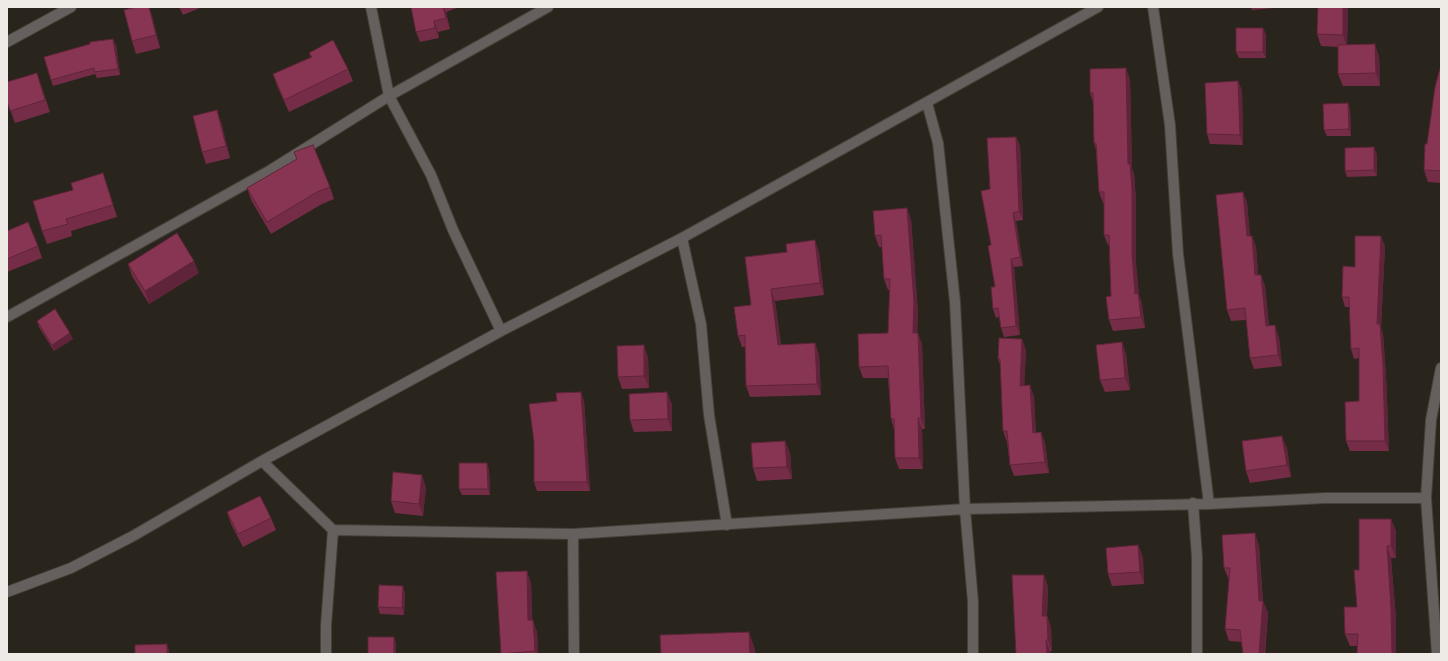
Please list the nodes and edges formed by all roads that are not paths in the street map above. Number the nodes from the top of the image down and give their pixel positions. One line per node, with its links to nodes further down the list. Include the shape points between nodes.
1 (71, 7): 6 (street)
2 (371, 7): 7 (street)
3 (548, 7): 7 (street)
4 (1098, 7): 8 (street)
5 (1153, 7): 16 (street, via 1170,125 1178,254)
6 (7, 42)
7 (389, 96): 10 (street, via 269,171); 11 (street, via 431,175 453,230)
8 (927, 103): 9 (street); 17 (street, via 938,143 955,302)
9 (682, 238): 11 (street); 18 (street, via 701,324 709,415)
10 (7, 317)
11 (501, 332): 13 (street)
12 (1441, 368): 14 (street, via 1431,420)
13 (262, 461): 19 (street); 21 (street, via 133,536 71,568)
14 (1426, 498): 16 (street, via 1325,498); 26 (street)
15 (1193, 503): 16 (street); 17 (street); 25 (street, via 1197,564)
16 (1208, 504)
17 (965, 509): 18 (street); 24 (street, via 973,602)
18 (727, 524): 20 (street)
19 (333, 530): 20 (street); 22 (street)
20 (573, 534): 23 (street)
21 (7, 592)
22 (326, 654)
23 (574, 654)
24 (974, 654)
25 (1197, 654)
26 (1437, 654)

